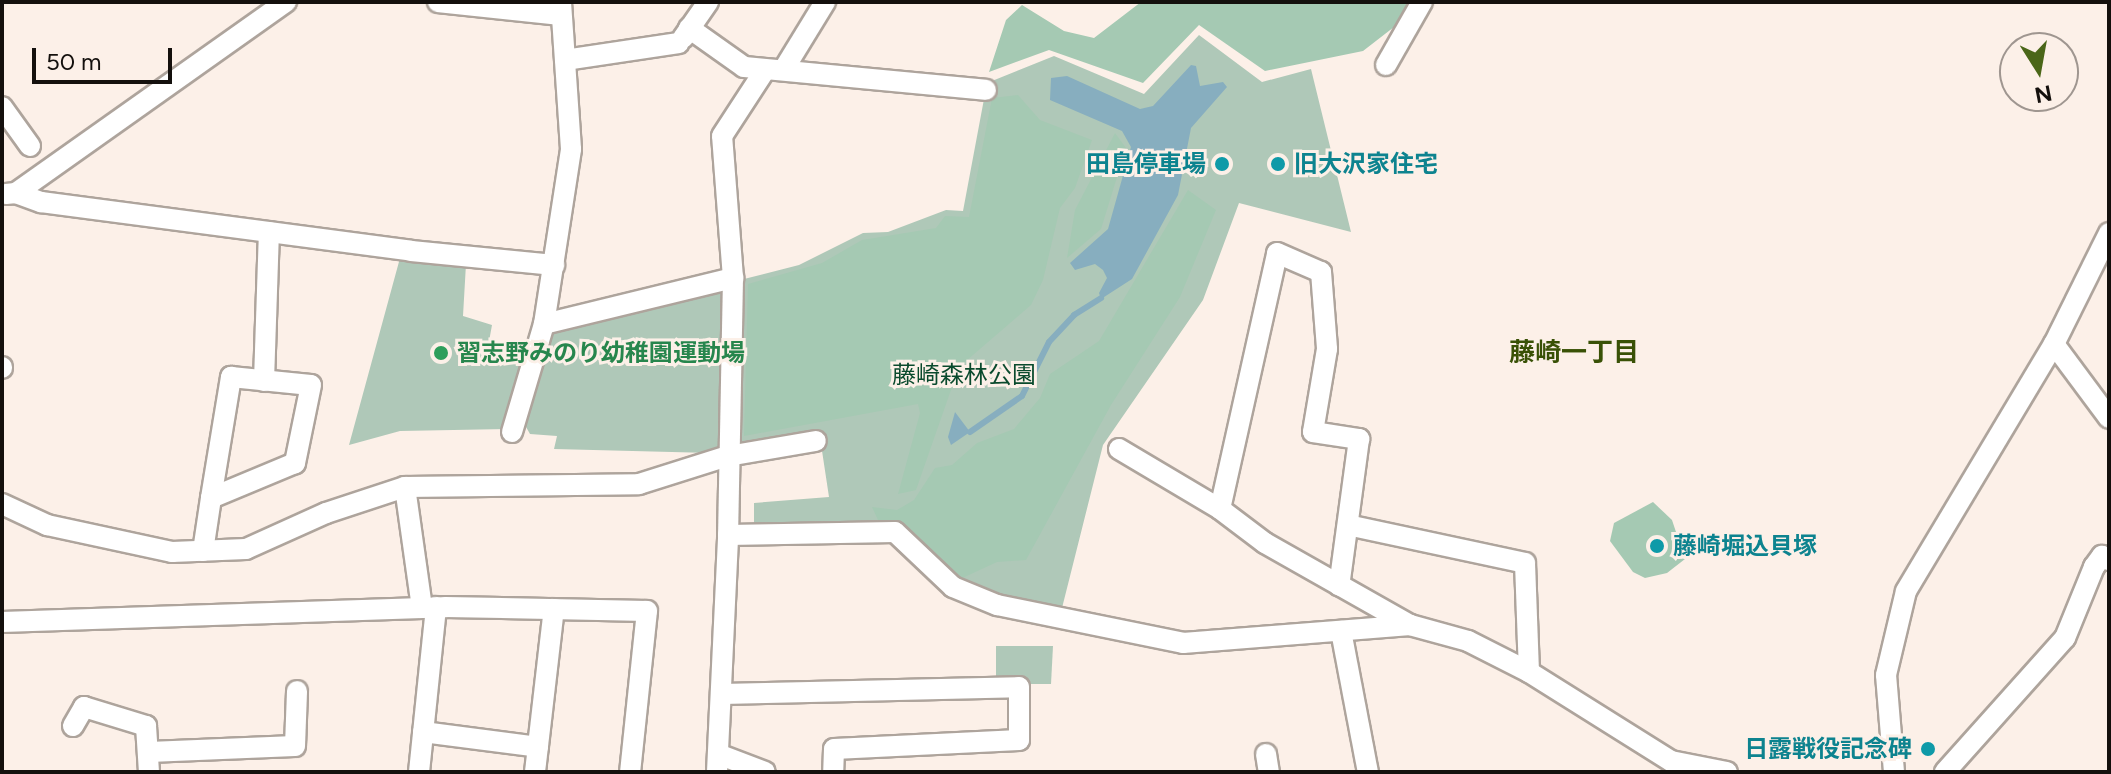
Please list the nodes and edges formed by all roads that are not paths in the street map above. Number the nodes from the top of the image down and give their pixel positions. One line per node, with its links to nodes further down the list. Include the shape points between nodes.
1 (286, 2): 14 (street)
2 (438, 2): 6 (street)
3 (708, 2): 7 (street)
4 (825, 2): 10 (street)
5 (1422, 2): 9 (street)
6 (561, 9): 8 (street)
7 (680, 42): 8 (street); 10 (street, via 744,67)
8 (565, 60): 17 (street, via 571,149)
9 (1386, 65)
10 (774, 70): 11 (street); 18 (street, via 722,136)
11 (986, 90)
12 (2, 107): 13 (street)
13 (30, 146)
14 (9, 194): 15 (street)
15 (269, 232): 17 (street); 21 (street)
16 (2109, 233): 20 (street)
17 (554, 265): 19 (street)
18 (733, 278): 19 (street); 26 (street)
19 (544, 324): 23 (street)
20 (2054, 344): 22 (street); 56 (street, via 1906,591 1886,675)
21 (264, 381): 28 (street, via 231,377); 28 (street, via 311,385 295,463)
22 (2109, 418)
23 (512, 432)
24 (816, 441): 26 (street)
25 (1119, 449): 30 (street)
26 (728, 456): 27 (street, via 639,484); 32 (street)
27 (405, 487): 33 (street, via 326,513 246,549); 36 (street)
28 (211, 498): 33 (street)
29 (2, 504): 33 (street, via 47,525 172,552)
30 (1220, 509): 31 (street, via 1277,253 1321,272 1327,349 1313,432 1359,439); 35 (street)
31 (1348, 525): 35 (street); 41 (street, via 1525,563)
32 (728, 535): 40 (street, via 895,532 953,587 997,605 1183,643); 43 (street)
33 (203, 551)
34 (2109, 560): 57 (street, via 2102,556 2094,567 2065,638)
35 (1339, 586): 39 (street)
36 (429, 607): 37 (street); 38 (street); 45 (street)
37 (554, 609): 46 (street); 51 (street, via 647,611)
38 (2, 622)
39 (1410, 625): 40 (street); 41 (street, via 1468,641)
40 (1341, 631): 54 (street)
41 (1529, 672): 55 (street, via 1671,761)
42 (297, 691): 47 (street, via 295,746)
43 (721, 694): 48 (street); 53 (street, via 1019,687 1019,740 834,749)
44 (73, 726): 47 (street, via 84,707 146,726)
45 (423, 732): 46 (street); 49 (street)
46 (538, 747): 50 (street)
47 (149, 762)
48 (717, 763): 52 (street)
49 (419, 772)
50 (535, 772)
51 (630, 772)
52 (765, 772)
53 (833, 772)
54 (1368, 772)
55 (1727, 772)
56 (1894, 772)
57 (1945, 772)

